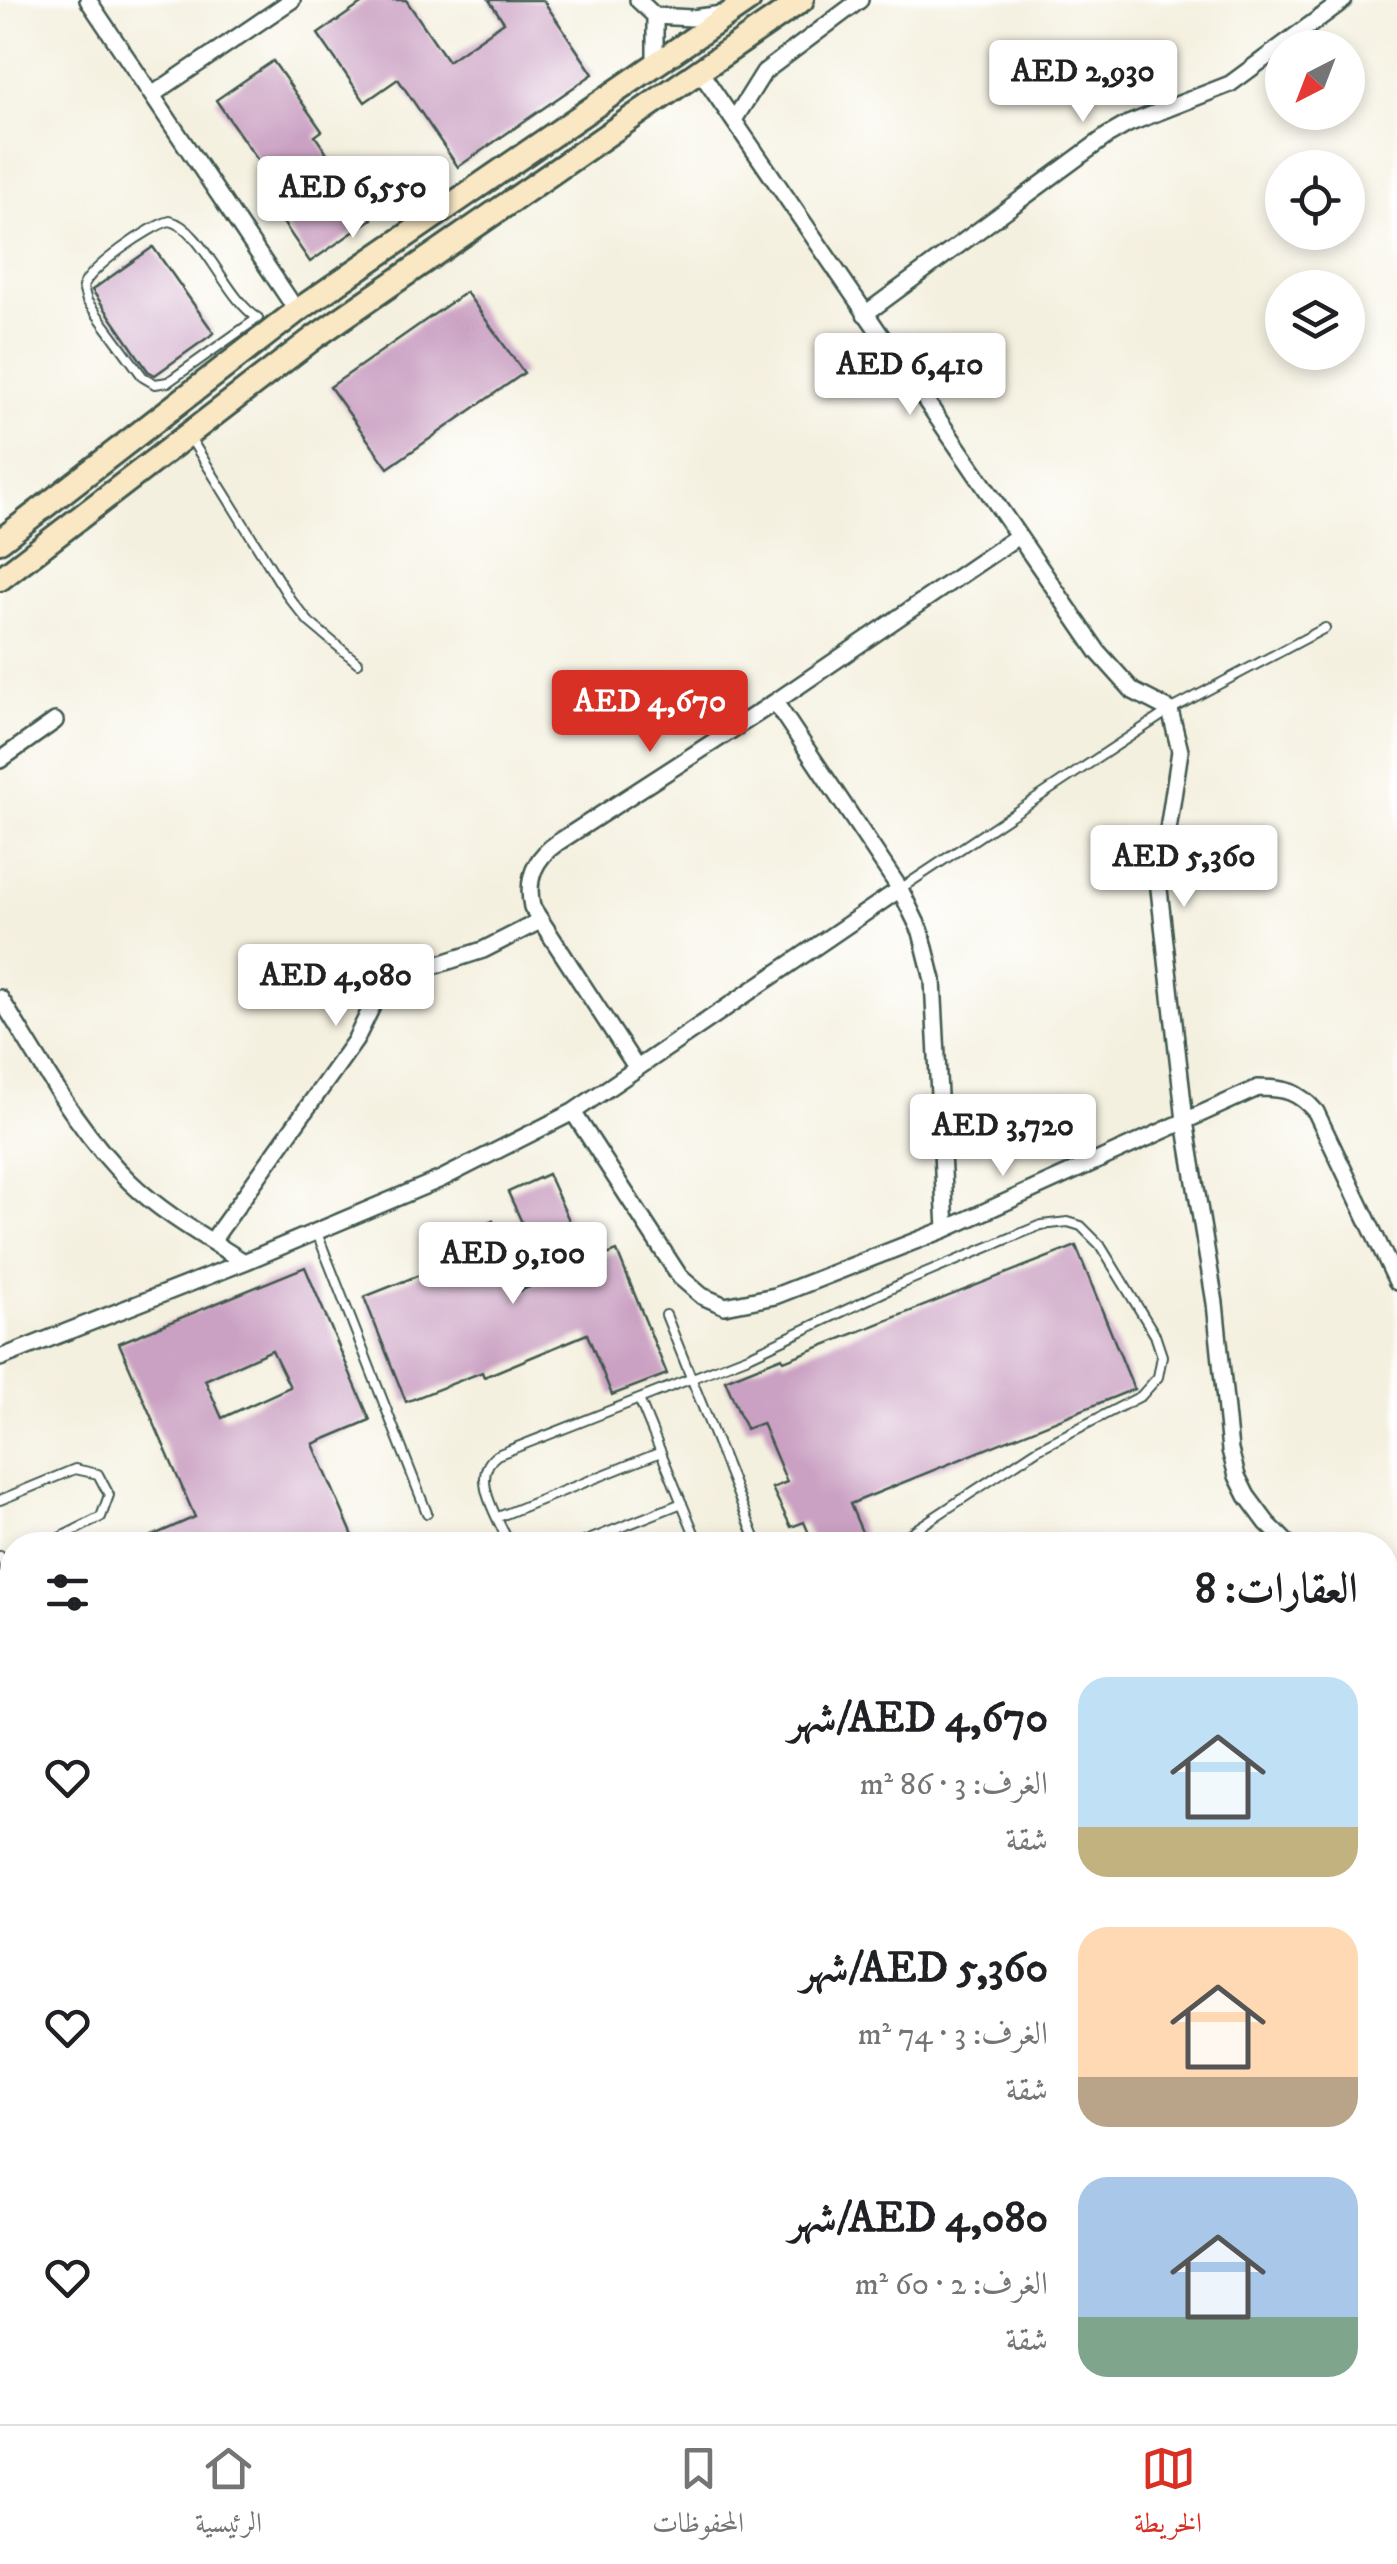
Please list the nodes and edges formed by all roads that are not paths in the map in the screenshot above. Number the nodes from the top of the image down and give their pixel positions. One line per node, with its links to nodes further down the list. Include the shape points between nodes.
1 (88, 0): 11 (street)
2 (292, 0): 11 (street)
3 (638, 0): 8 (street)
4 (802, 0): 10 (main road)
5 (860, 0): 12 (street, via 764,72)
6 (1344, 0): 13 (street, via 1230,84 1096,143)
7 (739, 6): 8 (street, via 692,18); 9 (main road)
8 (654, 16): 9 (street)
9 (655, 65): 14 (main road)
10 (699, 70): 12 (street); 16 (main road, via 314,337)
11 (152, 95): 14 (street)
12 (734, 120): 13 (street)
13 (865, 314): 17 (street)
14 (291, 316): 15 (lane); 18 (main road)
15 (258, 318): 15 (lane, via 185,228 170,222 93,270 83,288 138,372 155,384 168,382)
16 (188, 434): 19 (main road); 21 (lane, via 290,599)
17 (1018, 536): 22 (street); 23 (street, via 1116,675)
18 (0, 541)
19 (0, 579)
20 (1325, 628): 23 (lane)
21 (358, 664)
22 (775, 702): 26 (street); 27 (street, via 544,851 529,892)
23 (1170, 710): 26 (lane); 31 (street, via 1180,751 1158,889)
24 (54, 721): 25 (street)
25 (0, 760)
26 (900, 889): 29 (street); 32 (street, via 921,932 933,980)
27 (540, 920): 29 (street); 34 (street, via 380,990 355,1041)
28 (0, 998): 34 (street, via 110,1162 158,1206)
29 (636, 1067): 30 (street)
30 (573, 1112): 32 (street, via 680,1277 725,1306 775,1296); 33 (street, via 441,1179)
31 (1186, 1121): 32 (street); 36 (street, via 1258,1088 1300,1094 1316,1112); 52 (street, via 1230,1450 1247,1496)
32 (946, 1229)
33 (316, 1231): 35 (street); 44 (lane)
34 (212, 1241): 35 (street)
35 (244, 1262): 38 (street)
36 (1397, 1282)
37 (666, 1315): 39 (lane)
38 (0, 1358)
39 (691, 1378): 40 (lane); 50 (lane); 51 (lane, via 1041,1225 1068,1222 1092,1234 1160,1345 1154,1384 1038,1449)
40 (639, 1399): 41 (lane); 45 (lane, via 490,1460 484,1483)
41 (661, 1452): 43 (lane); 45 (lane)
42 (0, 1500): 46 (lane, via 75,1468 98,1474 109,1494 101,1516)
43 (682, 1503): 48 (lane); 49 (lane)
44 (427, 1513)
45 (498, 1518): 47 (lane)
46 (70, 1532)
47 (504, 1532)
48 (609, 1532)
49 (694, 1532)
50 (753, 1532)
51 (912, 1532)
52 (1276, 1532)

